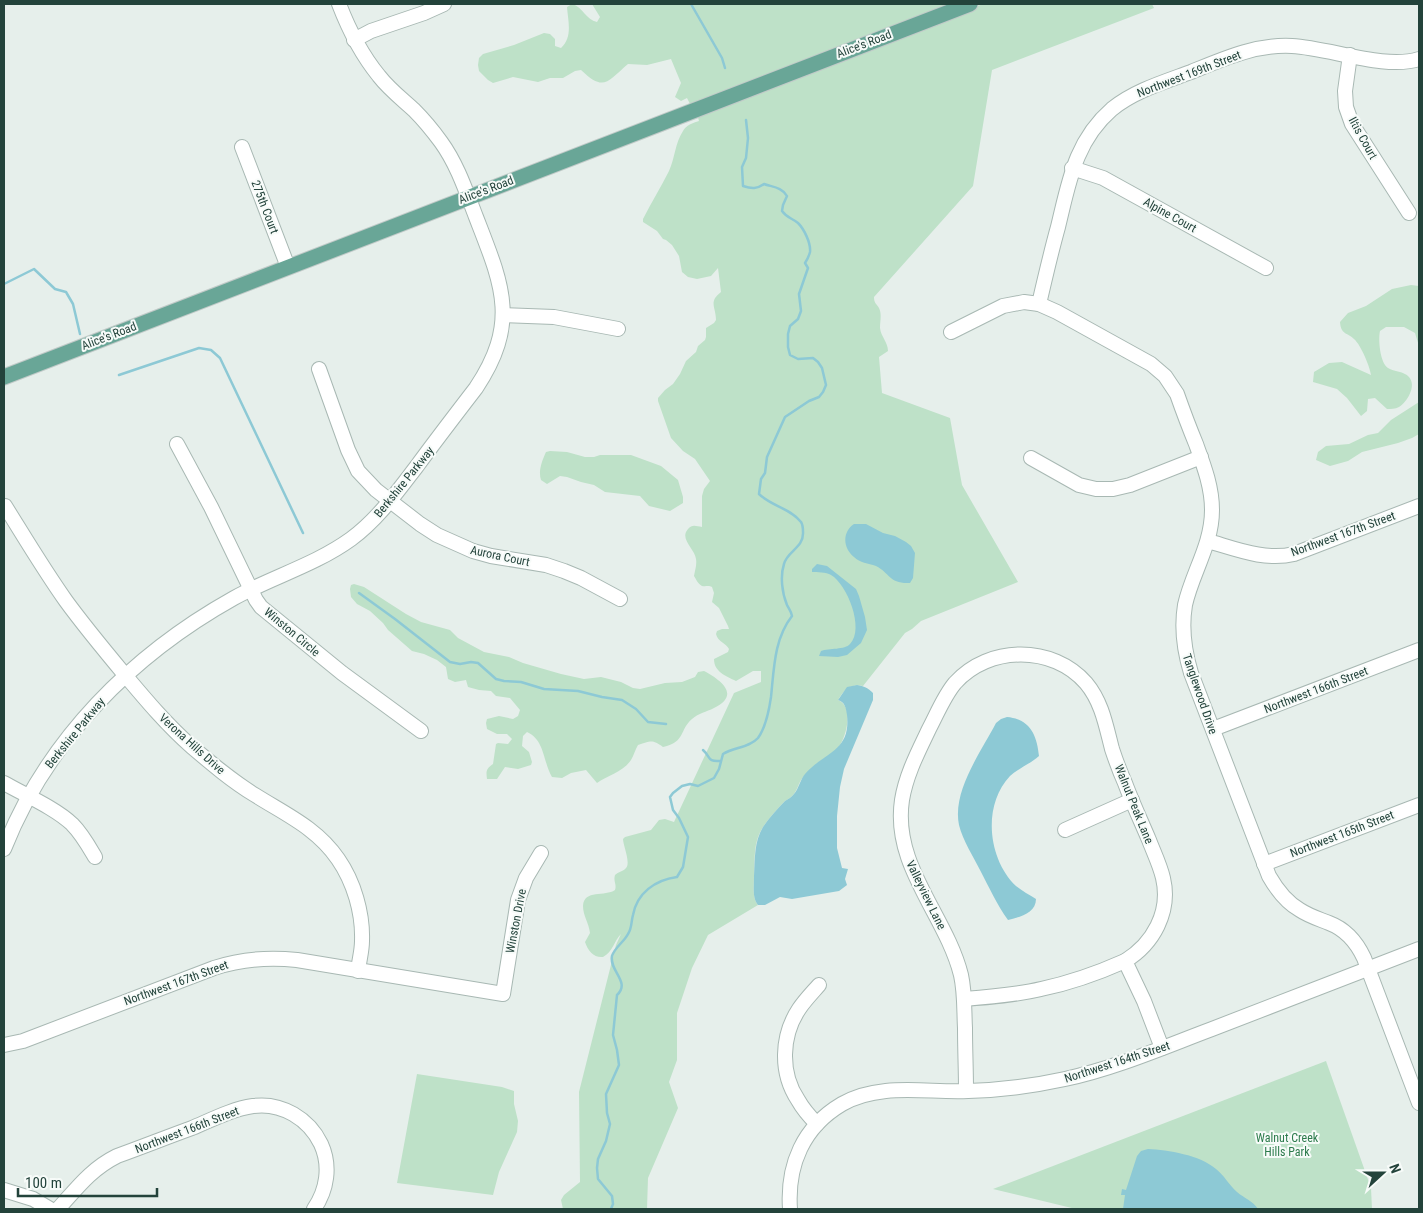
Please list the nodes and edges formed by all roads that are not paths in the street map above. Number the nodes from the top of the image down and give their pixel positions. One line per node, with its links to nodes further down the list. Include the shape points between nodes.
1 (339, 4): 4 (street, Berkshire Parkway)
2 (444, 4): 4 (street)
3 (970, 4): 9 (main road, Alice's Road)
4 (354, 40): 9 (street, Berkshire Parkway, via 379,76 424,120 442,143)
5 (1350, 55): 6 (street, Northwest 169th Street, via 1397,63); 8 (street, Northwest 169th Street, via 1308,47 1258,49 1227,57 1142,91 1099,122); 10 (street, Iltis Court, via 1345,91 1352,124)
6 (1419, 59)
7 (242, 147): 11 (street, 275th Court)
8 (1072, 168): 12 (street, Alpine Court, via 1102,178); 13 (street, Northwest 169th Street)
9 (468, 196): 11 (main road, Alice's Road); 14 (street, Berkshire Parkway, via 501,286)
10 (1409, 213)
11 (288, 267): 18 (main road, Alice's Road)
12 (1266, 268)
13 (1039, 304): 16 (street, via 1024,302 1003,306); 20 (street, Tanglewood Drive, via 1151,364 1165,376 1177,394)
14 (503, 315): 15 (street, via 554,317); 22 (street, Berkshire Parkway, via 500,337 487,372)
15 (618, 329)
16 (951, 332)
17 (319, 369): 22 (street, Aurora Court, via 353,460 366,481)
18 (4, 377)
19 (177, 444): 26 (street, Winston Circle)
20 (1201, 457): 21 (street, via 1113,489 1079,485); 25 (street, Tanglewood Drive, via 1211,492)
21 (1031, 458)
22 (390, 501): 26 (street, Berkshire Parkway, via 367,526 336,549); 27 (street, Aurora Court, via 454,544 491,556 546,565)
23 (4, 506): 29 (street, Verona Hills Drive, via 66,601)
24 (1419, 506): 25 (street, Northwest 167th Street, via 1282,557 1268,557)
25 (1208, 541): 31 (street, Tanglewood Drive, via 1186,604 1183,638 1190,673)
26 (251, 589): 29 (street, Berkshire Parkway, via 195,622); 32 (street, Winston Circle, via 269,614)
27 (620, 598)
28 (1419, 650): 31 (street, Northwest 166th Street)
29 (126, 675): 34 (street, Berkshire Parkway, via 82,719); 45 (street, Verona Hills Drive, via 162,718 196,751 245,789 309,828 338,859 351,883 360,915 362,942)
30 (959, 680): 35 (street, Walnut Peak Lane, via 988,661 1019,654 1052,659 1076,673 1095,695 1102,710 1113,752); 48 (street, Valleyview Lane, via 949,691 912,766 904,792 901,820 912,871 947,938 961,976)
31 (1212, 730): 41 (street, Tanglewood Drive)
32 (421, 731)
33 (4, 783): 34 (street)
34 (28, 797): 38 (street, Berkshire Parkway); 40 (street, via 71,823)
35 (1132, 800): 37 (street); 43 (street, Walnut Peak Lane, via 1164,879 1165,898 1155,932 1142,949)
36 (1419, 805): 41 (street, Northwest 165th Street)
37 (1065, 830)
38 (4, 849)
39 (541, 853): 47 (street, Winston Drive, via 518,900)
40 (95, 857)
41 (1264, 864): 44 (street, Tanglewood Drive, via 1274,886 1290,903 1309,915 1332,923 1350,937)
42 (1419, 949): 44 (street, Northwest 164th Street)
43 (1125, 961): 48 (street, Walnut Peak Lane, via 1040,990); 50 (street)
44 (1368, 969): 50 (street, Northwest 164th Street); 52 (street, Tanglewood Drive)
45 (358, 971): 47 (street, Northwest 167th Street); 49 (street, Northwest 167th Street, via 285,959 231,963)
46 (819, 985): 53 (street, via 793,1020 785,1056 792,1090)
47 (503, 994)
48 (964, 999): 51 (street, Valleyview Lane)
49 (4, 1046)
50 (1162, 1048): 51 (street, Northwest 164th Street, via 1067,1079 1030,1086)
51 (966, 1091): 53 (street, Northwest 164th Street, via 876,1092 843,1104)
52 (1418, 1097)
53 (817, 1124): 58 (street, Northwest 164th Street, via 796,1158 790,1186)
54 (4, 1190): 55 (street, via 33,1199)
55 (50, 1209)
56 (58, 1209): 57 (street, Northwest 166th Street, via 87,1177 117,1156 252,1106 283,1109 293,1114 309,1127 322,1146 326,1179)
57 (314, 1209)
58 (790, 1209)

